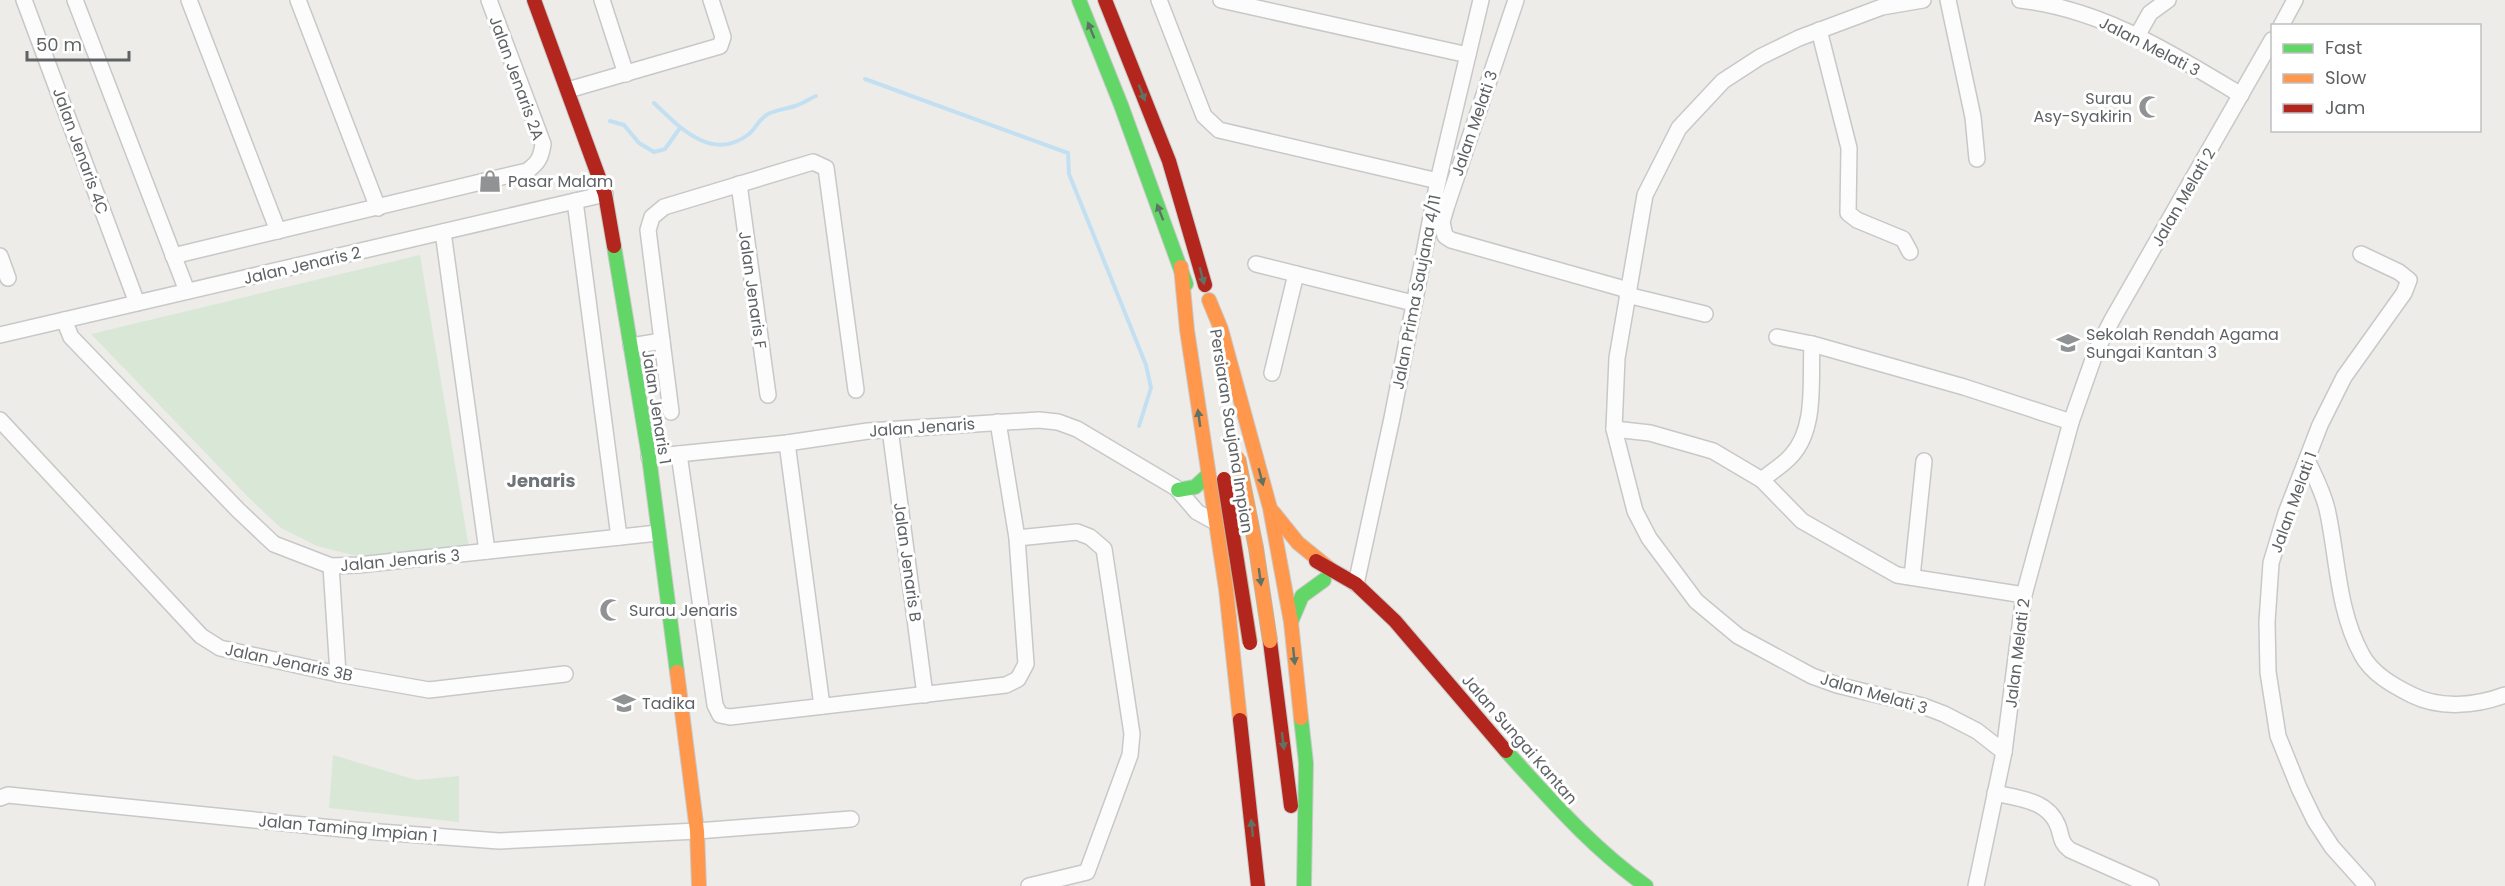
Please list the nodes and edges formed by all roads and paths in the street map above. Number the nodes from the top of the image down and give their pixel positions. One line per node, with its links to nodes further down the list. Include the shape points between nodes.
1 (24, 0): 48 (street, Jalan Jenaris 4C)
2 (75, 0): 40 (street)
3 (189, 0): 35 (street)
4 (298, 0): 34 (street)
5 (489, 0): 34 (street, Jalan Jenaris 2A, via 543,144 541,157 527,171)
6 (534, 0): 27 (main road, Jalan Jenaris 1)
7 (602, 0): 26 (street)
8 (711, 0): 26 (street, via 723,37 720,46)
9 (1079, 0): 42 (main road, Persiaran Saujana Impian, one-way to 9)
10 (1105, 0): 47 (main road, Persiaran Saujana Impian, one-way to 47, via 1168,161)
11 (1159, 0): 30 (street, via 1205,120 1219,130)
12 (1221, 0): 20 (street)
13 (1481, 0): 25 (street, Jalan Prima Saujana 4/11)
14 (1516, 0): 46 (street, Jalan Melati 3, via 1447,205 1442,222 1445,236)
15 (1923, 0): 22 (street, Jalan Melati 3, via 1882,7)
16 (1948, 0): 29 (street, via 1973,117)
17 (2020, 0): 23 (street, Jalan Melati 3, via 2069,10)
18 (2168, 0): 23 (street, via 2151,13)
19 (2295, 0): 21 (street)
20 (1275, 6): 25 (street)
21 (2282, 24)
22 (1819, 30): 37 (street, via 1849,147 1848,213 1903,238); 46 (street, Jalan Melati 3, via 1760,57 1723,81 1679,128 1645,195)
23 (2137, 36): 28 (street, Jalan Melati 3)
24 (2271, 42): 28 (street, Jalan Melati 2)
25 (1468, 55): 30 (street, Jalan Prima Saujana 4/11)
26 (626, 74): 27 (street)
27 (568, 90): 32 (main road, Jalan Jenaris 1)
28 (2241, 95): 64 (street, Jalan Melati 2, via 2112,320 2096,351)
29 (1977, 159)
30 (1438, 181): 49 (street, Jalan Prima Saujana 4/11)
31 (739, 184): 54 (street, via 664,207 652,217 648,230); 58 (street, via 813,162 826,168); 59 (street, Jalan Jenaris F)
32 (604, 194): 33 (street, Jalan Jenaris 2); 56 (main road, Jalan Jenaris 1)
33 (575, 201): 36 (street, Jalan Jenaris 2); 80 (street)
34 (378, 208): 35 (street)
35 (278, 231): 40 (street)
36 (443, 232): 45 (street, Jalan Jenaris 2); 83 (street)
37 (1910, 252)
38 (2361, 255): 72 (street, Jalan Melati 1, via 2409,280 2404,293 2344,376 2320,425)
39 (0, 256): 44 (street)
40 (173, 256): 45 (street)
41 (1256, 264): 43 (street)
42 (1181, 267): 73 (main road, one-way to 42); 92 (main road, Persiaran Saujana Impian, bridge, via 1198,322)
43 (1296, 274): 49 (street); 57 (street)
44 (8, 278)
45 (187, 291): 48 (street, Jalan Jenaris 2)
46 (1628, 293): 50 (street); 66 (street, Jalan Melati 3, via 1617,358)
47 (1209, 300): 61 (main road, Persiaran Saujana Impian); 77 (main road, one-way to 77, via 1221,329)
48 (137, 303): 51 (street, Jalan Jenaris 2)
49 (1413, 303): 88 (street, Jalan Prima Saujana 4/11)
50 (1705, 314)
51 (64, 320): 52 (street, Jalan Jenaris 2); 85 (street, Jalan Jenaris 3, via 71,337 237,510 274,544)
52 (0, 334)
53 (1777, 337): 55 (street)
54 (662, 341): 56 (street); 60 (street)
55 (1812, 344): 64 (street); 74 (street, via 1804,434 1791,457)
56 (631, 346): 70 (main road, Jalan Jenaris 1)
57 (1272, 373)
58 (856, 390)
59 (768, 396)
60 (671, 412)
61 (1230, 413)
62 (0, 420): 93 (street, Jalan Jenaris 3B, via 201,636 220,648)
63 (998, 422): 65 (street, Jalan Jenaris); 75 (street, Jalan Jenaris, via 1039,420 1077,429); 81 (street)
64 (2071, 422): 89 (street, Jalan Melati 2)
65 (890, 429): 67 (street, Jalan Jenaris); 96 (street, Jalan Jenaris B)
66 (1614, 429): 74 (street, via 1650,433 1713,451); 98 (street, Jalan Melati 3, via 1635,511 1649,538 1696,601 1738,636 1829,682 1944,714 1977,731)
67 (787, 443): 69 (street, Jalan Jenaris); 97 (street)
68 (1237, 452): 108 (main road, Persiaran Saujana Impian, one-way to 108, bridge, via 1256,548)
69 (679, 454): 70 (street, Jalan Jenaris); 97 (street, via 720,715)
70 (649, 457): 79 (main road, Jalan Jenaris 1)
71 (1924, 461): 87 (street)
72 (2308, 462): 95 (street, via 2326,508 2340,591 2363,657 2378,674 2422,700 2476,704); 112 (street, Jalan Melati 1, via 2286,513 2271,563 2268,672 2278,736 2299,788 2332,847)
73 (1207, 476): 75 (main road, via 1195,487); 76 (main road)
74 (1762, 480): 87 (street, via 1802,521 1897,575)
75 (1178, 490): 76 (street, Jalan Jenaris); 78 (street, Jalan Jenaris, via 1197,512)
76 (1212, 504): 78 (main road); 82 (main road, Jalan Sungai Kantan)
77 (1269, 508): 82 (main road); 86 (main road)
78 (1215, 522): 84 (main road, Jalan Sungai Kantan); 106 (main road, one-way to 78, via 1226,589)
79 (658, 533): 80 (street, Jalan Jenaris 3); 103 (main road, Jalan Jenaris 1)
80 (620, 537): 83 (street, Jalan Jenaris 3)
81 (1017, 538): 96 (street, via 1026,664 1018,679 1006,685); 105 (street, via 1077,532 1104,549 1132,735 1130,755 1087,872)
82 (1275, 538): 84 (main road); 86 (main road, Jalan Sungai Kantan)
83 (487, 552): 85 (street, Jalan Jenaris 3)
84 (1278, 556): 86 (main road, Jalan Sungai Kantan); 91 (main road)
85 (331, 566): 93 (street)
86 (1327, 575): 88 (main road, Jalan Sungai Kantan); 90 (main road, Jalan Sungai Kantan, via 1351,595); 91 (main road, via 1297,601)
87 (1912, 577): 89 (street)
88 (1356, 584): 90 (main road, Jalan Sungai Kantan)
89 (2024, 595): 98 (street, Jalan Melati 2)
90 (1377, 604): 109 (main road, Jalan Sungai Kantan, via 1416,643 1506,751 1589,841)
91 (1291, 622): 108 (main road, one-way to 108, via 1306,763)
92 (1250, 649)
93 (338, 674): 94 (street, Jalan Jenaris 3B, via 429,690)
94 (565, 674)
95 (2505, 694)
96 (925, 695): 97 (street)
97 (822, 706)
98 (2004, 752): 99 (street, Jalan Melati 2)
99 (1995, 793): 110 (street, Jalan Melati 2); 111 (street, via 2042,805 2051,812 2062,842 2070,850)
100 (0, 798): 103 (street, Jalan Taming Impian 1, via 8,795 499,842)
101 (1264, 817): 107 (main road)
102 (851, 819): 103 (street, Jalan Taming Impian 1)
103 (697, 831): 104 (main road, Jalan Jenaris 1)
104 (699, 886)
105 (1029, 886)
106 (1258, 886)
107 (1270, 886)
108 (1303, 886)
109 (1646, 886)
110 (1976, 886)
111 (2151, 886)
112 (2367, 886)

